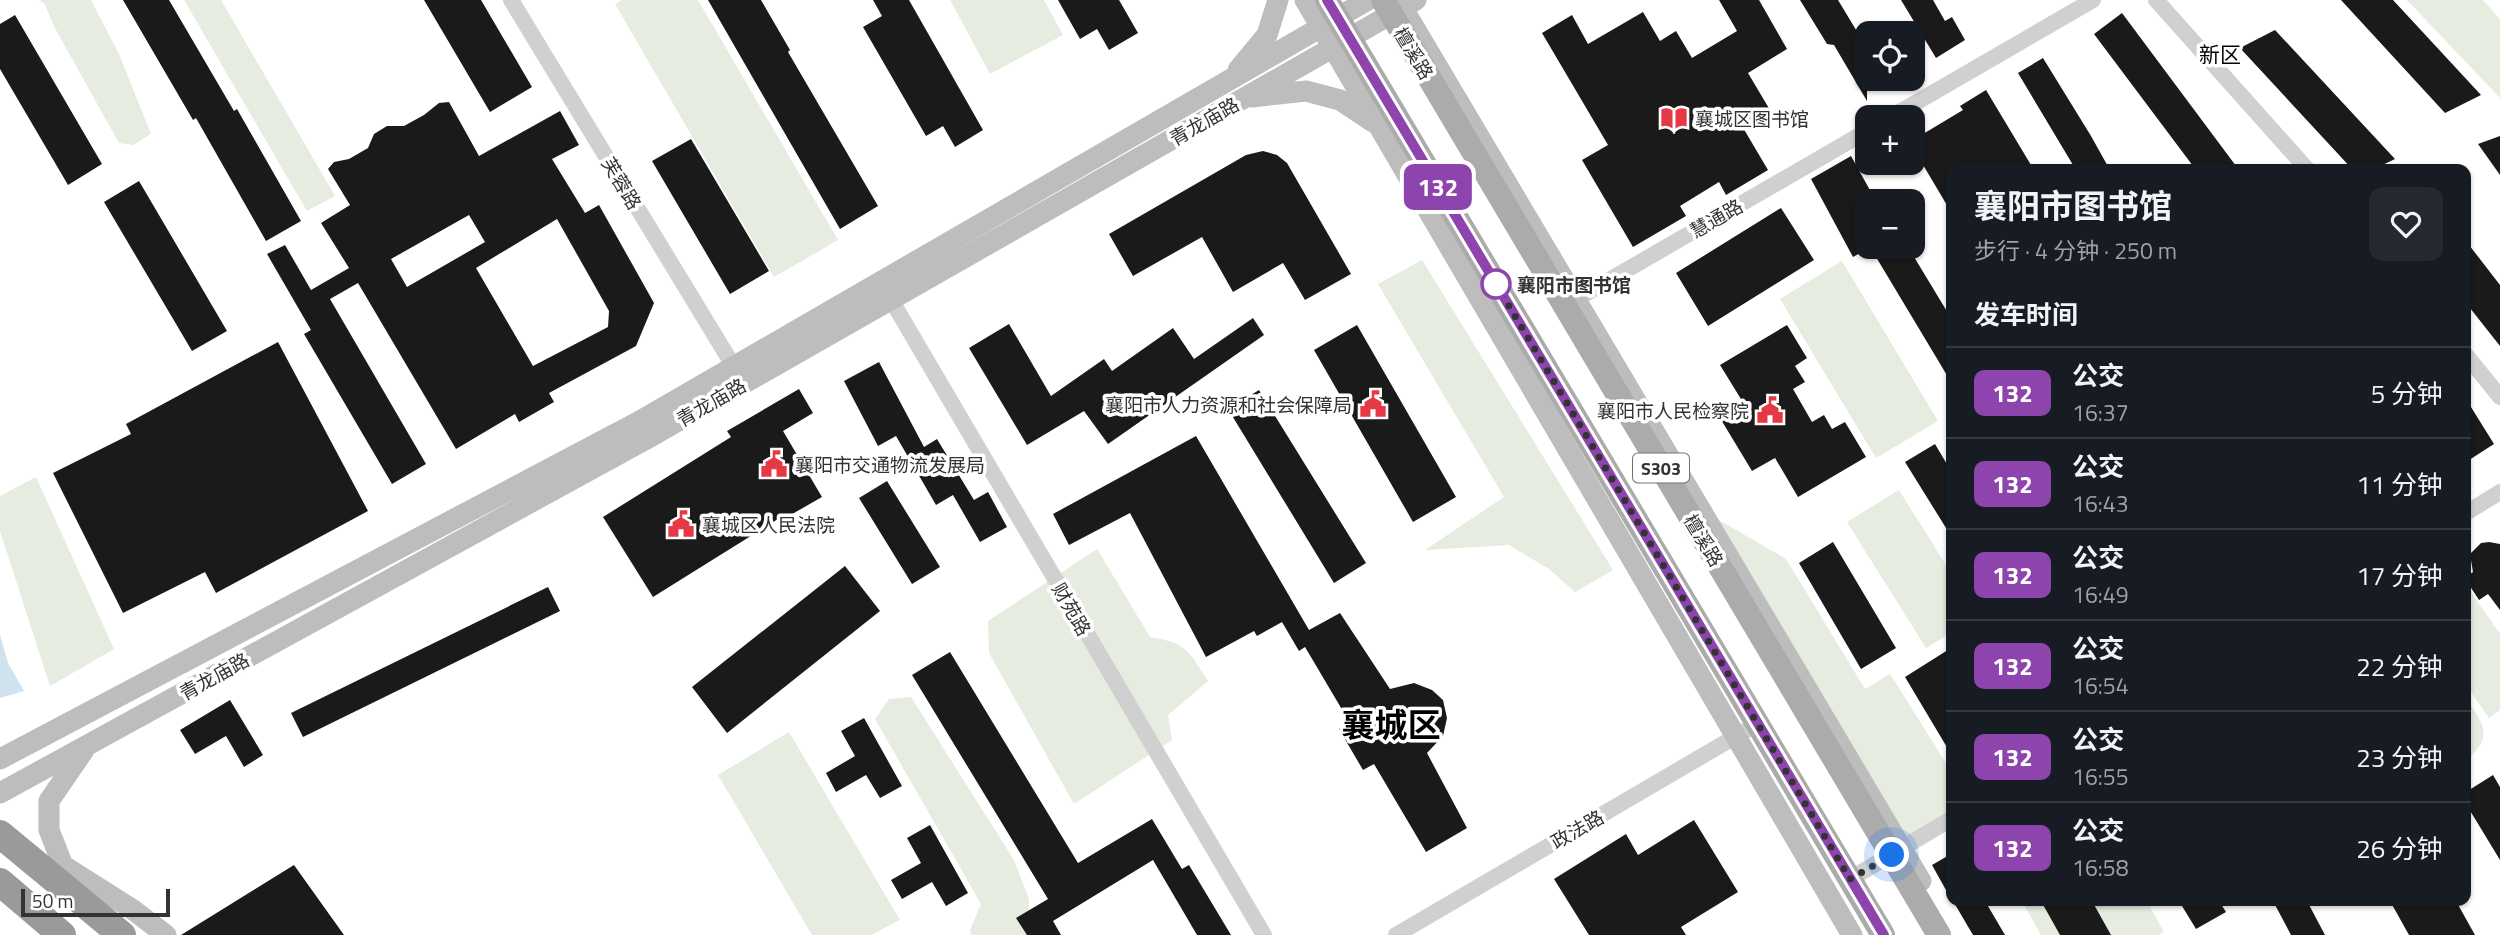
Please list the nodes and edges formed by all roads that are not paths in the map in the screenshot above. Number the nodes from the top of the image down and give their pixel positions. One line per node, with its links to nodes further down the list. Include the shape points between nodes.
1 (511, 0): 18 (street, 芙蓉路)
2 (1278, 0): 9 (street, via 1267,35)
3 (1305, 0): 8 (street)
4 (1368, 0): 8 (street, 青龙庙路)
5 (2093, 0): 11 (street)
6 (2156, 0): 14 (street)
7 (1398, 4): 8 (street, 青龙庙路); 16 (main road, 檀溪路 / S303)
8 (1334, 26): 9 (street, 青龙庙路); 10 (street, 青龙庙路); 12 (street); 22 (main road, S303)
9 (1229, 81): 15 (street, 青龙庙路)
10 (1243, 98): 12 (street, via 1306,91 1340,100); 15 (street, 青龙庙路)
11 (1912, 105)
12 (1379, 126): 24 (street)
13 (1855, 138): 16 (street, 慧通路)
14 (2303, 164)
15 (886, 291): 18 (street, 青龙庙路); 25 (street, 青龙庙路, via 567,483); 39 (street, 财苑路)
16 (1570, 303): 31 (main road, 檀溪路 / S303)
17 (2471, 361): 19 (street)
18 (734, 367): 23 (street, 青龙庙路)
19 (2500, 397)
20 (2500, 492): 21 (street)
21 (2471, 510)
22 (1758, 724): 24 (street, 政法路); 33 (main road, S303)
23 (46, 735): 26 (street); 27 (street, 青龙庙路)
24 (1736, 736): 40 (street, 政法路); 41 (street)
25 (88, 745): 28 (street, 青龙庙路); 32 (street, via 49,801 49,830)
26 (0, 747)
27 (0, 759)
28 (0, 793)
29 (1946, 822): 31 (street)
30 (0, 834): 35 (highway)
31 (1897, 851): 33 (street); 43 (main road, 檀溪路 / S303); 44 (street)
32 (64, 866): 35 (street); 38 (street)
33 (1850, 879): 42 (main road, S303)
34 (0, 882): 36 (highway)
35 (75, 896): 37 (highway)
36 (62, 935)
37 (122, 935)
38 (166, 935)
39 (1264, 935)
40 (1396, 935)
41 (1852, 935)
42 (1884, 935)
43 (1939, 935)
44 (1951, 935)

